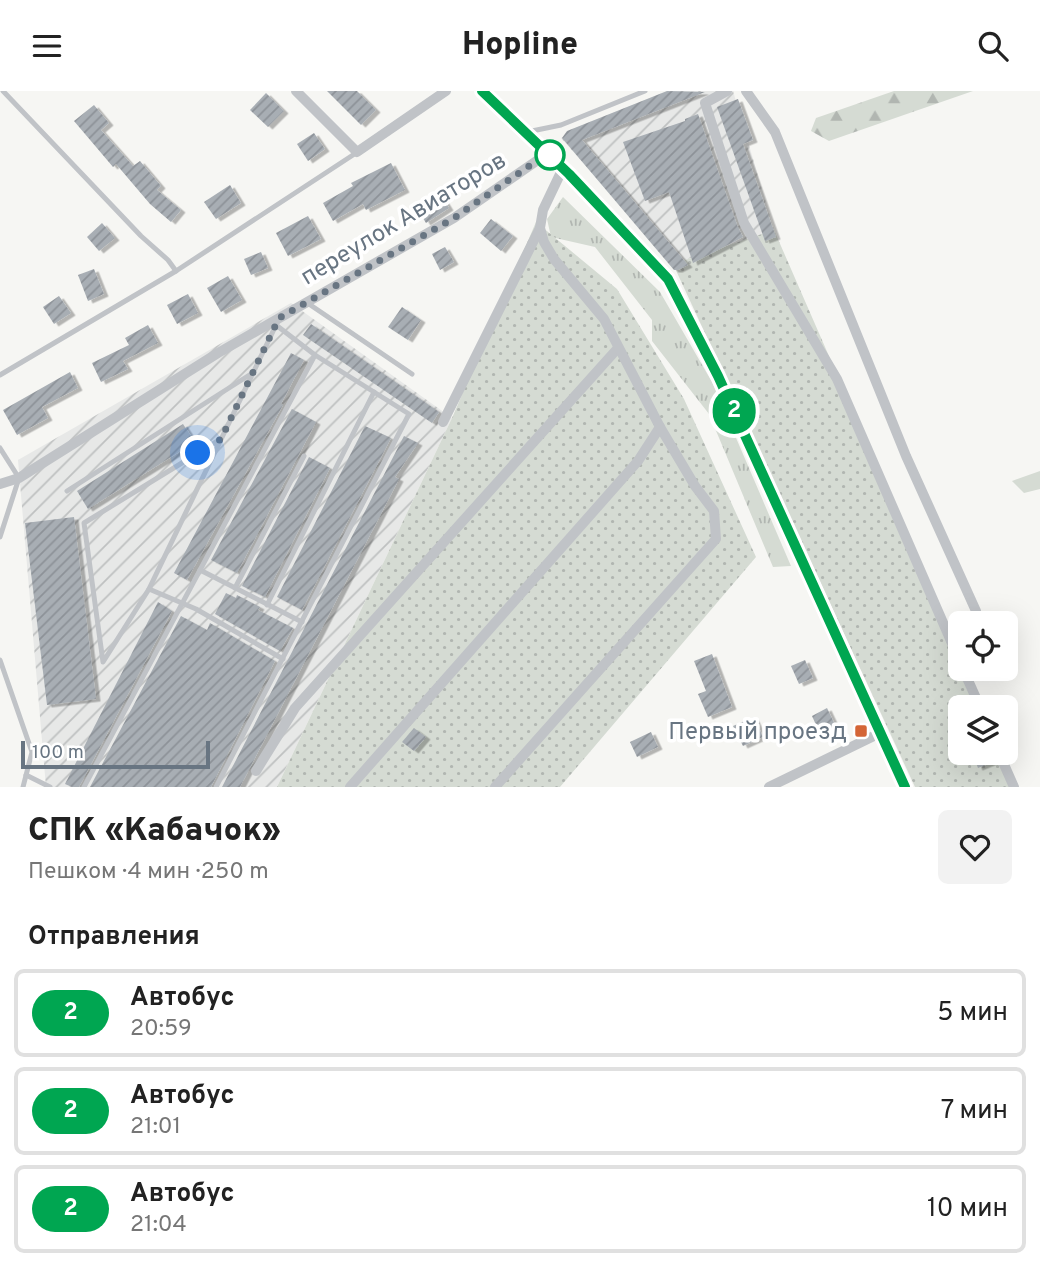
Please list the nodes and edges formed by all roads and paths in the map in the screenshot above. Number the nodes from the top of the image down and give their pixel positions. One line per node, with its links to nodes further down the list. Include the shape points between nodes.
1 (4, 91): 13 (lane)
2 (296, 91): 9 (street)
3 (446, 91): 9 (street)
4 (482, 91): 8 (street)
5 (645, 91): 8 (lane, via 561,125)
6 (727, 91): 38 (street, via 705,103 744,223 837,379)
7 (746, 91): 36 (street, via 775,132 906,456)
8 (527, 132): 10 (street)
9 (357, 152): 13 (lane)
10 (548, 153): 11 (street); 14 (street, переулок Авиаторов, via 454,218)
11 (563, 168): 12 (street, via 543,209); 41 (street, via 668,279 718,376)
12 (540, 228): 16 (street, via 554,259 604,319); 22 (street)
13 (176, 271): 20 (lane)
14 (306, 302): 15 (street, переулок Авиаторов); 19 (lane)
15 (277, 321): 17 (lane); 18 (lane); 27 (street, переулок Авиаторов)
16 (618, 348): 23 (street); 43 (street, via 295,708)
17 (315, 355): 21 (lane); 31 (lane)
18 (253, 373): 24 (lane); 29 (lane)
19 (412, 374)
20 (0, 375)
21 (374, 392): 35 (lane); 37 (lane, via 409,414)
22 (443, 422)
23 (660, 427): 49 (street, via 638,461); 50 (street, via 714,512 716,539)
24 (221, 439): 33 (lane); 33 (lane, via 85,523 103,662)
25 (0, 448): 27 (lane)
26 (304, 456): 32 (lane)
27 (19, 478): 28 (street, переулок Авиаторов); 30 (lane)
28 (0, 484)
29 (67, 491)
30 (0, 537)
31 (200, 571): 32 (lane); 34 (lane)
32 (235, 588): 35 (lane)
33 (149, 589): 34 (lane)
34 (182, 603): 39 (lane); 47 (lane)
35 (267, 605): 37 (lane)
36 (976, 611)
37 (302, 622): 39 (lane)
38 (948, 634)
39 (283, 659): 48 (lane)
40 (0, 660): 44 (lane, via 32,752)
41 (880, 733): 51 (street); 52 (street)
42 (1004, 765): 53 (street)
43 (256, 771)
44 (26, 775): 45 (lane); 46 (lane)
45 (23, 787)
46 (50, 787)
47 (84, 787)
48 (216, 787)
49 (350, 787)
50 (495, 787)
51 (769, 787)
52 (905, 787)
53 (1014, 787)

